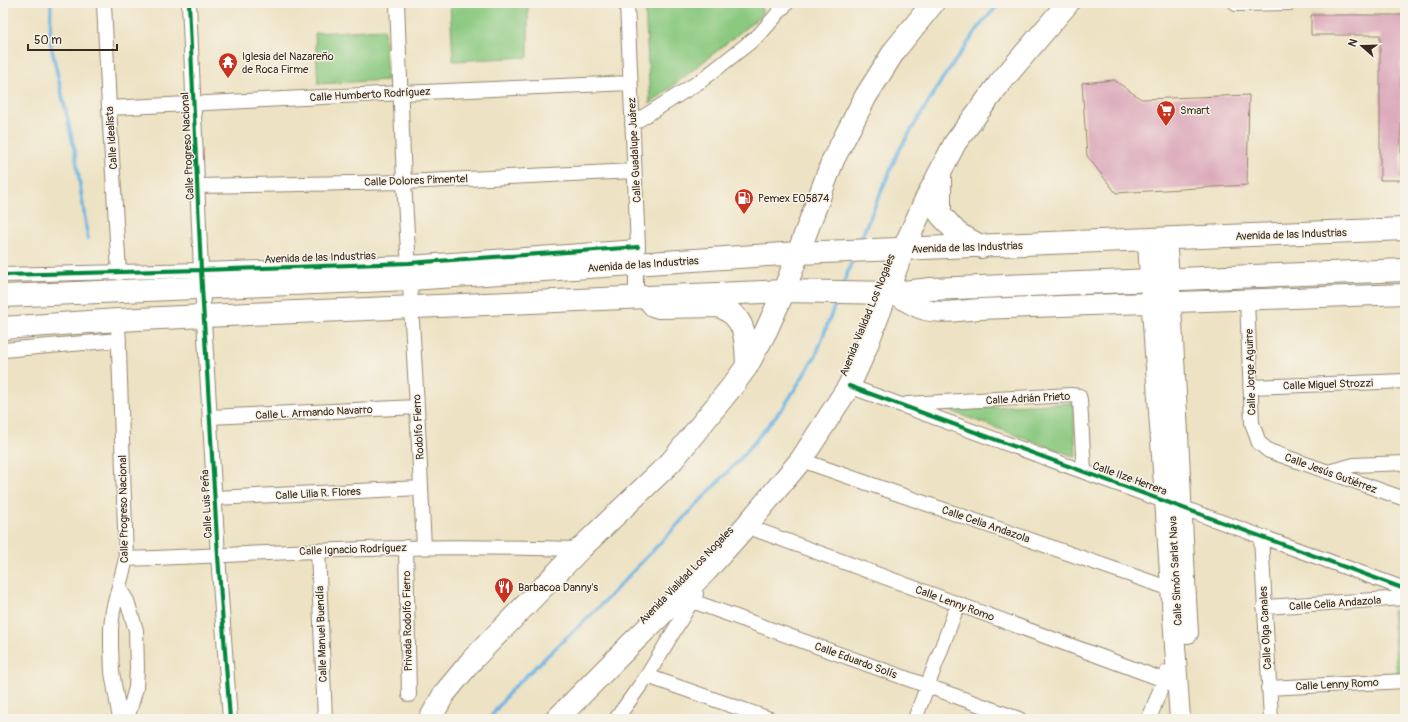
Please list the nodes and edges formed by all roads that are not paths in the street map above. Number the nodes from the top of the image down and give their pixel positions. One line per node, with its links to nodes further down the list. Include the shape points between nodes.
1 (104, 3): 13 (street, Calle Idealista)
2 (189, 3): 12 (street, Calle Progreso Nacional)
3 (397, 3): 11 (street)
4 (627, 3): 10 (street, Calle Guadalupe Juárez)
5 (787, 3): 14 (street, via 758,35 702,80)
6 (933, 3): 23 (main road, via 895,50 866,96 833,160)
7 (1068, 3): 16 (main road, Avenida Vialidad Los Nogales, via 999,84 955,143)
8 (1290, 3): 9 (street)
9 (1236, 4)
10 (630, 83): 11 (street, Calle Humberto Rodríguez); 14 (street, Calle Guadalupe Juárez)
11 (402, 93): 12 (street, Calle Humberto Rodríguez); 17 (street)
12 (194, 103): 13 (street, Calle Humberto Rodríguez); 18 (street, Calle Progreso Nacional)
13 (109, 108): 27 (street, Calle Idealista)
14 (632, 124): 15 (street, Calle Guadalupe Juárez)
15 (634, 170): 17 (street, Calle Dolores Pimentel); 24 (street, Calle Guadalupe Juárez)
16 (940, 173): 21 (main road, via 940,214 957,234); 22 (main road, Avenida Vialidad Los Nogales)
17 (404, 182): 18 (street, Calle Dolores Pimentel); 26 (street)
18 (198, 186): 29 (street, Calle Progreso Nacional)
19 (1405, 229): 20 (main road, Avenida de las Industrias)
20 (1157, 239): 21 (main road, Avenida de las Industrias); 30 (street, Calle Simón Sarlat Nava)
21 (982, 247): 22 (main road, Avenida de las Industrias)
22 (903, 250): 23 (main road, Avenida de las Industrias); 32 (main road, Avenida Vialidad Los Nogales)
23 (798, 253): 24 (main road, Avenida de las Industrias); 31 (main road)
24 (637, 256): 26 (main road, Avenida de las Industrias); 35 (street, Calle Guadalupe Juárez)
25 (1405, 270): 30 (main road)
26 (409, 271): 29 (main road, Avenida de las Industrias); 39 (street)
27 (120, 273): 28 (street, Avenida de las Industrias); 29 (street, Avenida de las Industrias)
28 (3, 275)
29 (202, 279): 34 (main road, Avenida de las Industrias); 40 (street, Calle Luis Peña)
30 (1159, 280): 32 (main road, via 931,289); 37 (street, Calle Simón Sarlat Nava); 38 (street, Calle Simón Sarlat Nava)
31 (784, 291): 32 (main road); 35 (main road); 44 (main road)
32 (891, 293): 38 (street, via 914,306 941,312); 46 (main road, Avenida Vialidad Los Nogales)
33 (1405, 294): 36 (street)
34 (3, 296)
35 (642, 297): 39 (main road); 44 (main road, via 659,307 719,306 727,309 736,316 742,326 746,339)
36 (1247, 300): 37 (street); 47 (street, Calle Jorge Aguirre)
37 (1171, 303): 38 (street); 59 (street, Calle Simón Sarlat Nava)
38 (1152, 304): 59 (street, Calle Simón Sarlat Nava)
39 (412, 307): 40 (main road); 49 (street, Rodolfo Fierro)
40 (204, 316): 42 (main road); 50 (street, Calle Luis Peña)
41 (3, 328): 42 (main road)
42 (119, 330): 43 (street); 67 (street, Calle Progreso Nacional)
43 (3, 350)
44 (747, 366): 64 (main road, via 671,462)
45 (1405, 381): 47 (street, Calle Miguel Strozzi)
46 (849, 386): 48 (street, Calle Ilze Herrera); 52 (main road, Avenida Vialidad Los Nogales)
47 (1250, 387): 51 (street, Calle Jorge Aguirre, via 1252,423)
48 (902, 404): 54 (street, Calle Ilze Herrera); 54 (street, Calle Adrián Prieto, via 1079,396)
49 (417, 408): 50 (street, Calle L. Armando Navarro); 56 (street, Rodolfo Fierro)
50 (210, 417): 57 (street, Calle Luis Peña)
51 (1259, 443): 55 (street, Calle Jesús Gutiérrez, via 1269,451)
52 (801, 460): 60 (main road, Avenida Vialidad Los Nogales); 70 (street, Calle Celia Andazola)
53 (1405, 462): 55 (street, via 1354,465)
54 (1084, 471): 59 (street, Calle Ilze Herrera)
55 (1328, 472): 58 (street, Calle Jesús Gutiérrez)
56 (421, 488): 57 (street, Calle Lilia R. Flores); 62 (street, Rodolfo Fierro)
57 (215, 498): 66 (street, Calle Luis Peña)
58 (1405, 499)
59 (1172, 504): 61 (street, Calle Ilze Herrera); 70 (street, Calle Simón Sarlat Nava); 95 (street, Calle Simón Sarlat Nava)
60 (746, 526): 68 (main road, Avenida Vialidad Los Nogales); 74 (street, Calle Lenny Romo)
61 (1261, 537): 71 (street, Calle Ilze Herrera); 75 (street, Calle Olga Canales)
62 (424, 547): 63 (street, Calle Ignacio Rodríguez); 64 (street, Calle Ignacio Rodríguez)
63 (406, 548): 65 (street, Calle Ignacio Rodríguez); 82 (street, Privada Rodolfo Fierro)
64 (580, 549): 87 (main road, via 473,659 444,694)
65 (318, 550): 66 (street, Calle Ignacio Rodríguez); 86 (street, Calle Manuel Buendía)
66 (218, 556): 67 (street, Calle Ignacio Rodríguez); 85 (street, Calle Luis Peña)
67 (126, 559): 69 (street, Calle Progreso Nacional)
68 (706, 571): 73 (street, Avenida Vialidad Los Nogales); 88 (main road, Avenida Vialidad Los Nogales)
69 (119, 588): 83 (street, Calle Progreso Nacional, via 112,622 111,646 112,672); 84 (street, via 128,601 136,630 136,688)
70 (1171, 589): 76 (street, Calle Simón Sarlat Nava)
71 (1405, 589)
72 (1405, 598): 75 (street, Calle Celia Andazola)
73 (692, 601): 77 (street, Avenida Vialidad Los Nogales); 80 (street, Calle Eduardo Solís)
74 (958, 604): 78 (street, Calle Lenny Romo); 80 (street)
75 (1264, 607): 81 (street, Calle Olga Canales)
76 (1176, 649): 78 (street); 94 (street, Calle Simón Sarlat Nava)
77 (647, 676): 89 (street, Avenida Vialidad Los Nogales); 90 (street)
78 (1164, 680): 93 (street)
79 (1405, 681): 81 (street, Calle Lenny Romo)
80 (928, 686): 91 (street); 92 (street, Calle Eduardo Solís)
81 (1268, 688): 96 (street, Calle Olga Canales)
82 (408, 695)
83 (120, 719)
84 (127, 719)
85 (230, 719)
86 (324, 719)
87 (430, 719)
88 (558, 719)
89 (616, 719)
90 (770, 719)
91 (915, 719)
92 (1019, 719)
93 (1149, 719)
94 (1180, 719)
95 (1193, 719)
96 (1271, 719)

